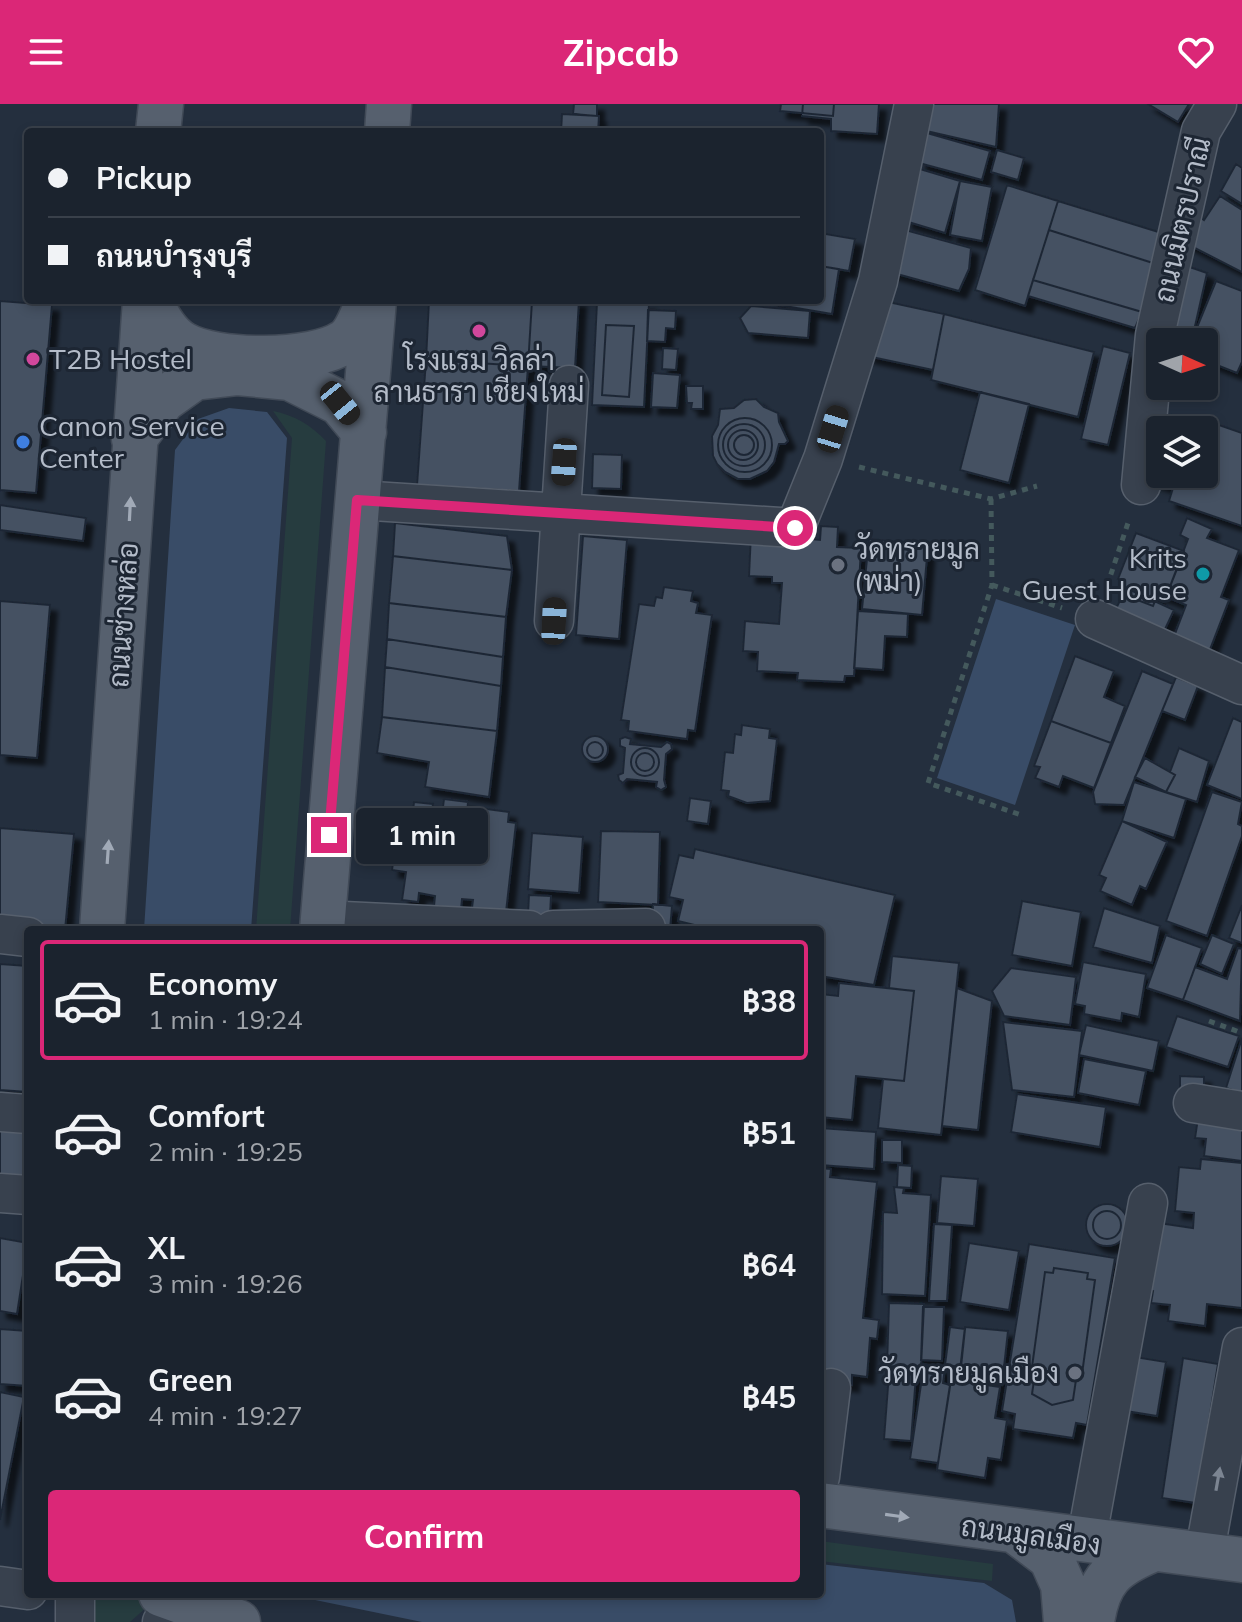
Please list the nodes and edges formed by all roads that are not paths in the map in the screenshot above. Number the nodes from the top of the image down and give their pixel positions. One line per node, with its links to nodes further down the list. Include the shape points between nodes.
1 (161, 104): 5 (main road)
2 (389, 104): 6 (main road)
3 (914, 104): 16 (street, via 878,281 823,459 795,528)
4 (1217, 104): 14 (street, ถนนมิตรปราณี, via 1201,131 1155,335)
5 (158, 128)
6 (387, 128)
7 (148, 304): 13 (main road, ถนนช่างหล่อ)
8 (150, 304): 9 (main road, via 180,343 201,353 276,359 321,353 347,341)
9 (370, 304)
10 (372, 304): 12 (main road)
11 (569, 385): 16 (street)
12 (364, 432): 13 (main road, via 340,403 290,378 238,373 194,378 163,400); 15 (main road)
13 (134, 439): 21 (main road, ถนนช่างหล่อ, one-way to 13)
14 (1141, 485)
15 (357, 500): 16 (street); 20 (main road)
16 (561, 513): 18 (street)
17 (1095, 619): 19 (street)
18 (554, 621)
19 (1242, 685)
20 (322, 925): 22 (street)
21 (102, 926)
22 (363, 926)
23 (0, 934): 24 (street)
24 (24, 937)
25 (1193, 1103): 26 (street)
26 (1242, 1111)
27 (0, 1112): 28 (street)
28 (24, 1114)
29 (0, 1193): 30 (street)
30 (24, 1195)
31 (1148, 1203): 37 (street)
32 (1242, 1347): 39 (street, one-way to 32)
33 (831, 1388): 34 (street)
34 (824, 1445)
35 (824, 1506): 36 (main road, ถนนมูลเมือง, one-way to 36)
36 (1018, 1533): 37 (main road, ถนนมูลเมือง); 45 (main road, via 1051,1558 1063,1585)
37 (1086, 1542): 38 (main road, ถนนมูลเมือง)
38 (1152, 1550): 39 (main road, ถนนมูลเมือง); 46 (main road, via 1107,1577)
39 (1223, 1558)
40 (0, 1586): 41 (street)
41 (24, 1589)
42 (172, 1598): 43 (main road)
43 (225, 1618): 44 (street)
44 (162, 1622)
45 (1066, 1622)
46 (1092, 1622)

